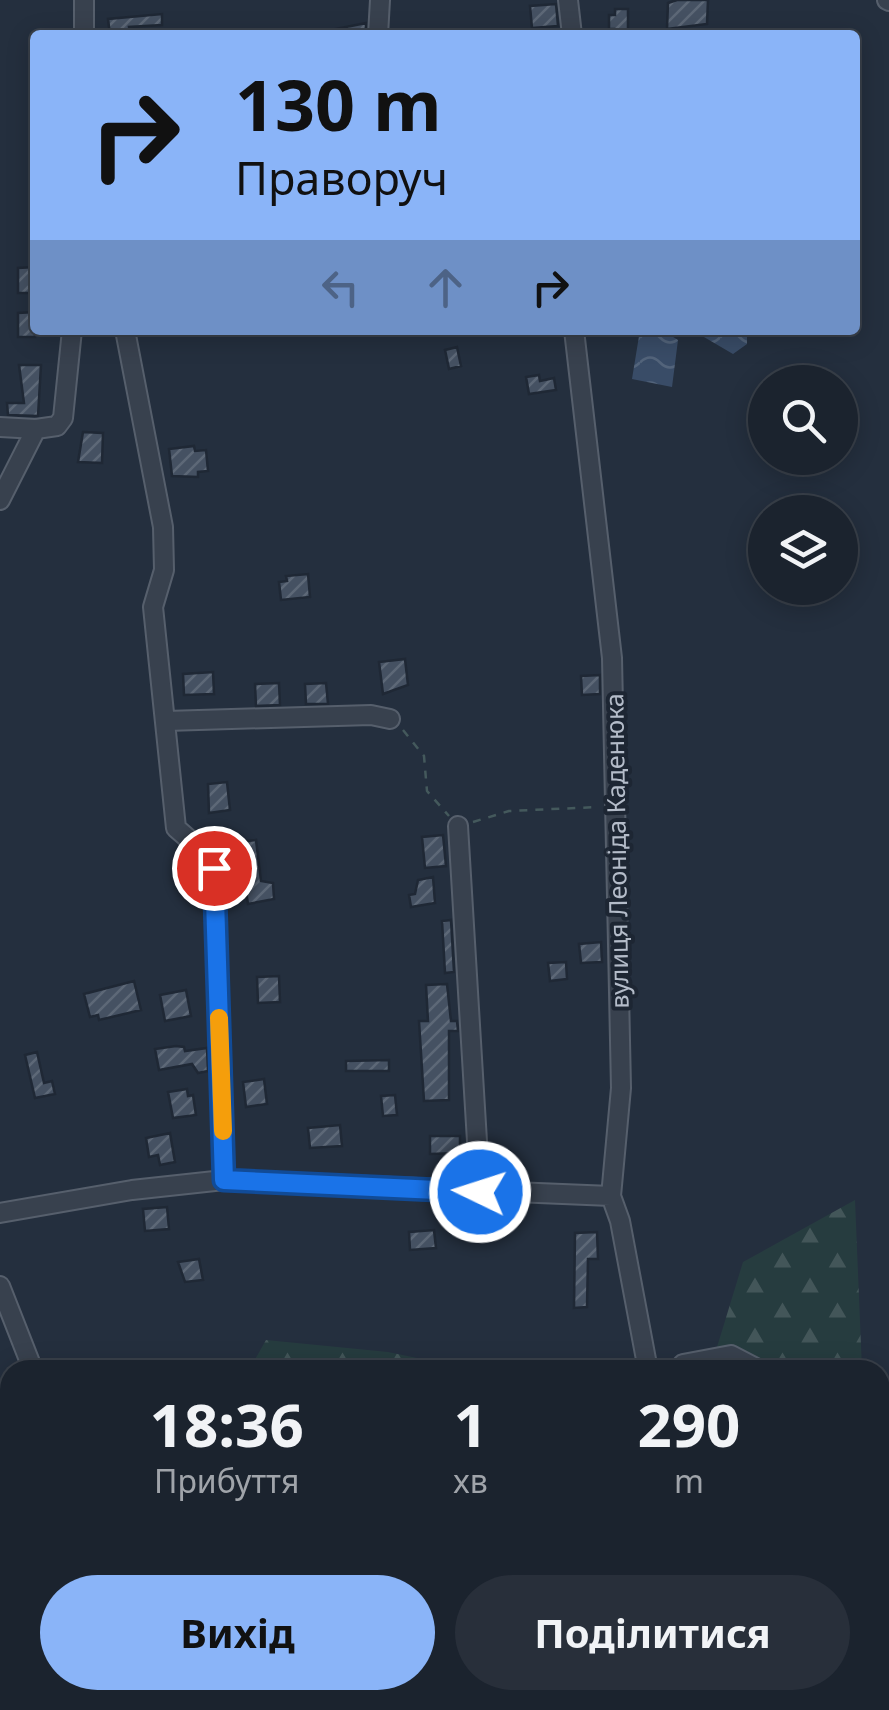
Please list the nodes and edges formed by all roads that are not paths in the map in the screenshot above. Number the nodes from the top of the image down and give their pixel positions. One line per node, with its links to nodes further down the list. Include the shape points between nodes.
1 (84, 0): 4 (street)
2 (380, 0): 5 (street)
3 (568, 0): 6 (street)
4 (84, 30)
5 (378, 30)
6 (571, 30)
7 (71, 335): 11 (street, via 63,418 48,430)
8 (126, 335): 14 (street, via 162,527 164,570 153,606)
9 (575, 335): 18 (street, вулиця Леоніда Каденюка, via 612,658 621,1088)
10 (0, 427): 11 (street)
11 (36, 429): 12 (street)
12 (0, 500)
13 (390, 720): 14 (street, via 371,715)
14 (166, 721): 16 (street, via 176,828 214,868)
15 (458, 826): 17 (street)
16 (224, 1180): 17 (street); 19 (street)
17 (480, 1192): 18 (street)
18 (611, 1196): 22 (street, вулиця Леоніда Каденюка)
19 (0, 1213)
20 (0, 1286): 21 (street)
21 (28, 1360)
22 (646, 1360)
23 (707, 1360): 24 (street)
24 (739, 1360)

